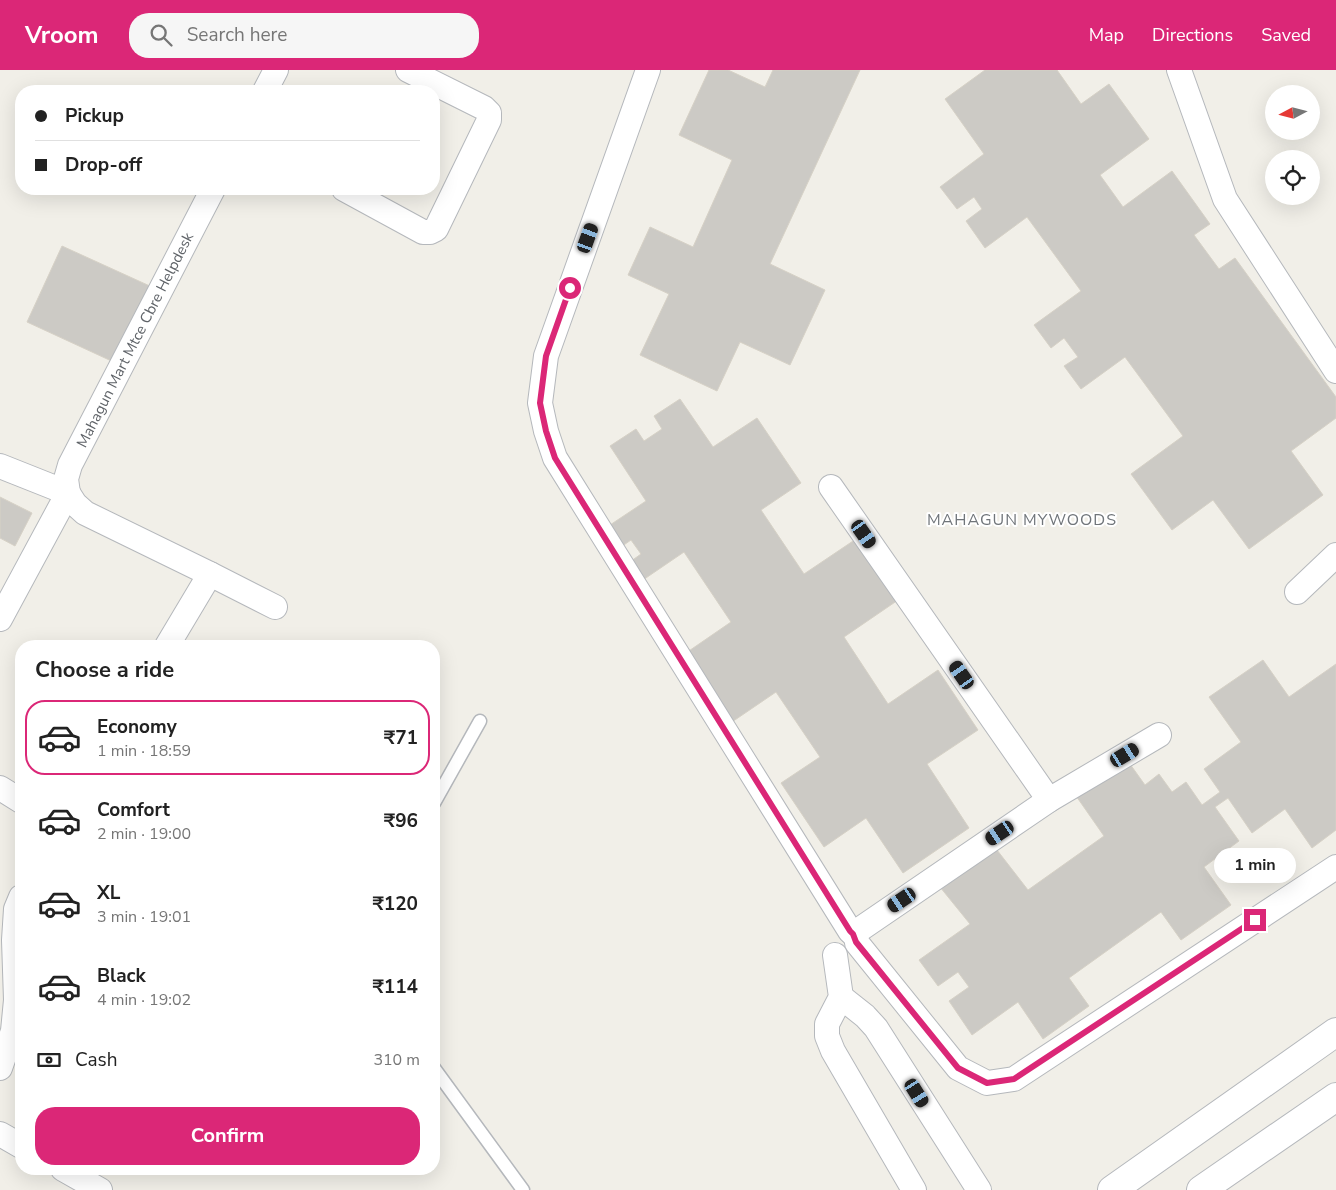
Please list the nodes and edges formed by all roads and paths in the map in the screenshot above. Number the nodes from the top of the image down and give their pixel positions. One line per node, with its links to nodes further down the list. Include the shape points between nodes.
1 (276, 70): 5 (street)
2 (408, 70): 6 (street)
3 (648, 70): 28 (street, via 546,356 540,403 546,431 555,458)
4 (1179, 70): 10 (street, via 1225,199)
5 (268, 85)
6 (438, 85)
7 (440, 86): 9 (street, via 484,108 490,120 436,229 423,232)
8 (211, 195): 13 (street, Mahagun Mart Mtce Cbre Helpdesk, via 70,465 66,479)
9 (355, 195)
10 (1336, 371)
11 (0, 466): 13 (street)
12 (831, 487): 25 (street)
13 (68, 494): 15 (street, via 85,513); 18 (street)
14 (1336, 555): 16 (street)
15 (210, 574): 17 (street); 19 (street)
16 (1297, 592)
17 (275, 607)
18 (0, 619)
19 (171, 640)
20 (480, 721): 23 (lane)
21 (1159, 735): 25 (street)
22 (0, 788): 24 (street)
23 (440, 792)
24 (15, 797)
25 (1050, 800): 28 (street)
26 (1336, 867): 28 (street, via 1014,1079 987,1083 958,1068)
27 (15, 928): 29 (street)
28 (853, 936): 30 (street, via 840,929 832,934 829,943 835,955)
29 (15, 970)
30 (841, 997): 41 (street, via 827,1024 827,1036); 42 (street, via 876,1028)
31 (15, 1010): 33 (street, via 13,1031)
32 (1336, 1032): 43 (street)
33 (0, 1068)
34 (440, 1076): 40 (lane)
35 (1336, 1097): 44 (street)
36 (0, 1134): 37 (street)
37 (15, 1143)
38 (74, 1175): 39 (street)
39 (100, 1190)
40 (523, 1190)
41 (914, 1190)
42 (979, 1190)
43 (1112, 1190)
44 (1201, 1190)

